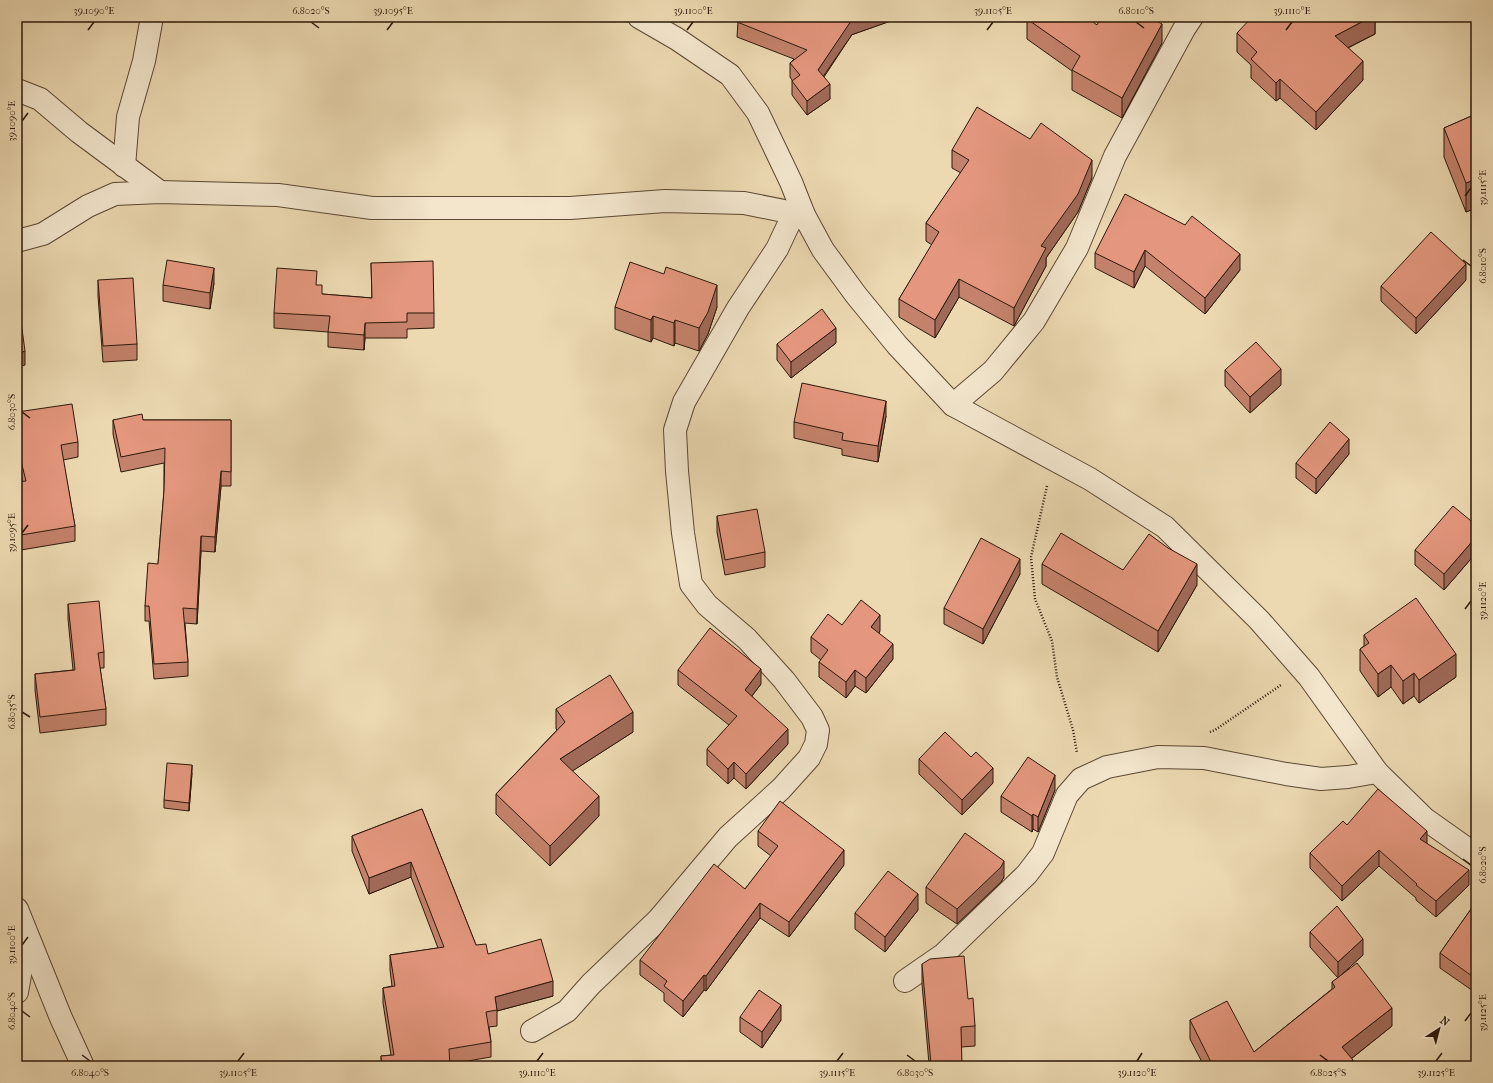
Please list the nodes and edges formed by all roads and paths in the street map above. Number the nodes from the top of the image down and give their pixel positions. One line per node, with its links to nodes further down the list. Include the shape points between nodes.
1 (152, 17): 5 (street, via 144,61 128,117)
2 (639, 17): 7 (street, via 678,39 730,75 758,112 791,182)
3 (1192, 17): 9 (street, via 1115,156 1077,248 1034,321 993,371)
4 (17, 90): 5 (street, via 40,99)
5 (124, 166): 6 (street)
6 (160, 192): 7 (street, via 278,195 372,208 570,208 665,201 744,203); 8 (street, via 115,194 88,206 43,234)
7 (799, 214): 9 (street, via 856,295); 20 (street, via 738,308 684,402 675,430 683,533 691,584 707,605 747,640 784,680 812,717 818,730 816,744 809,758 781,789 728,837 658,920 591,984 567,1011)
8 (17, 241)
9 (953, 405): 10 (street)
10 (1053, 460): 11 (street, via 1165,527 1259,620); 14 (path, via 1032,556 1035,599 1052,642 1057,677 1073,730)
11 (1303, 670): 12 (path, via 1215,730); 13 (street)
12 (1204, 734)
13 (1377, 772): 14 (street, via 1348,778 1321,779 1204,758 1158,757 1107,767); 15 (street, via 1425,819)
14 (1081, 779): 18 (street, via 1067,795 1043,853 1027,874 944,954)
15 (1476, 855)
16 (17, 909): 17 (street)
17 (27, 935): 19 (street); 21 (street)
18 (905, 981)
19 (17, 992)
20 (532, 1030)
21 (83, 1066)

